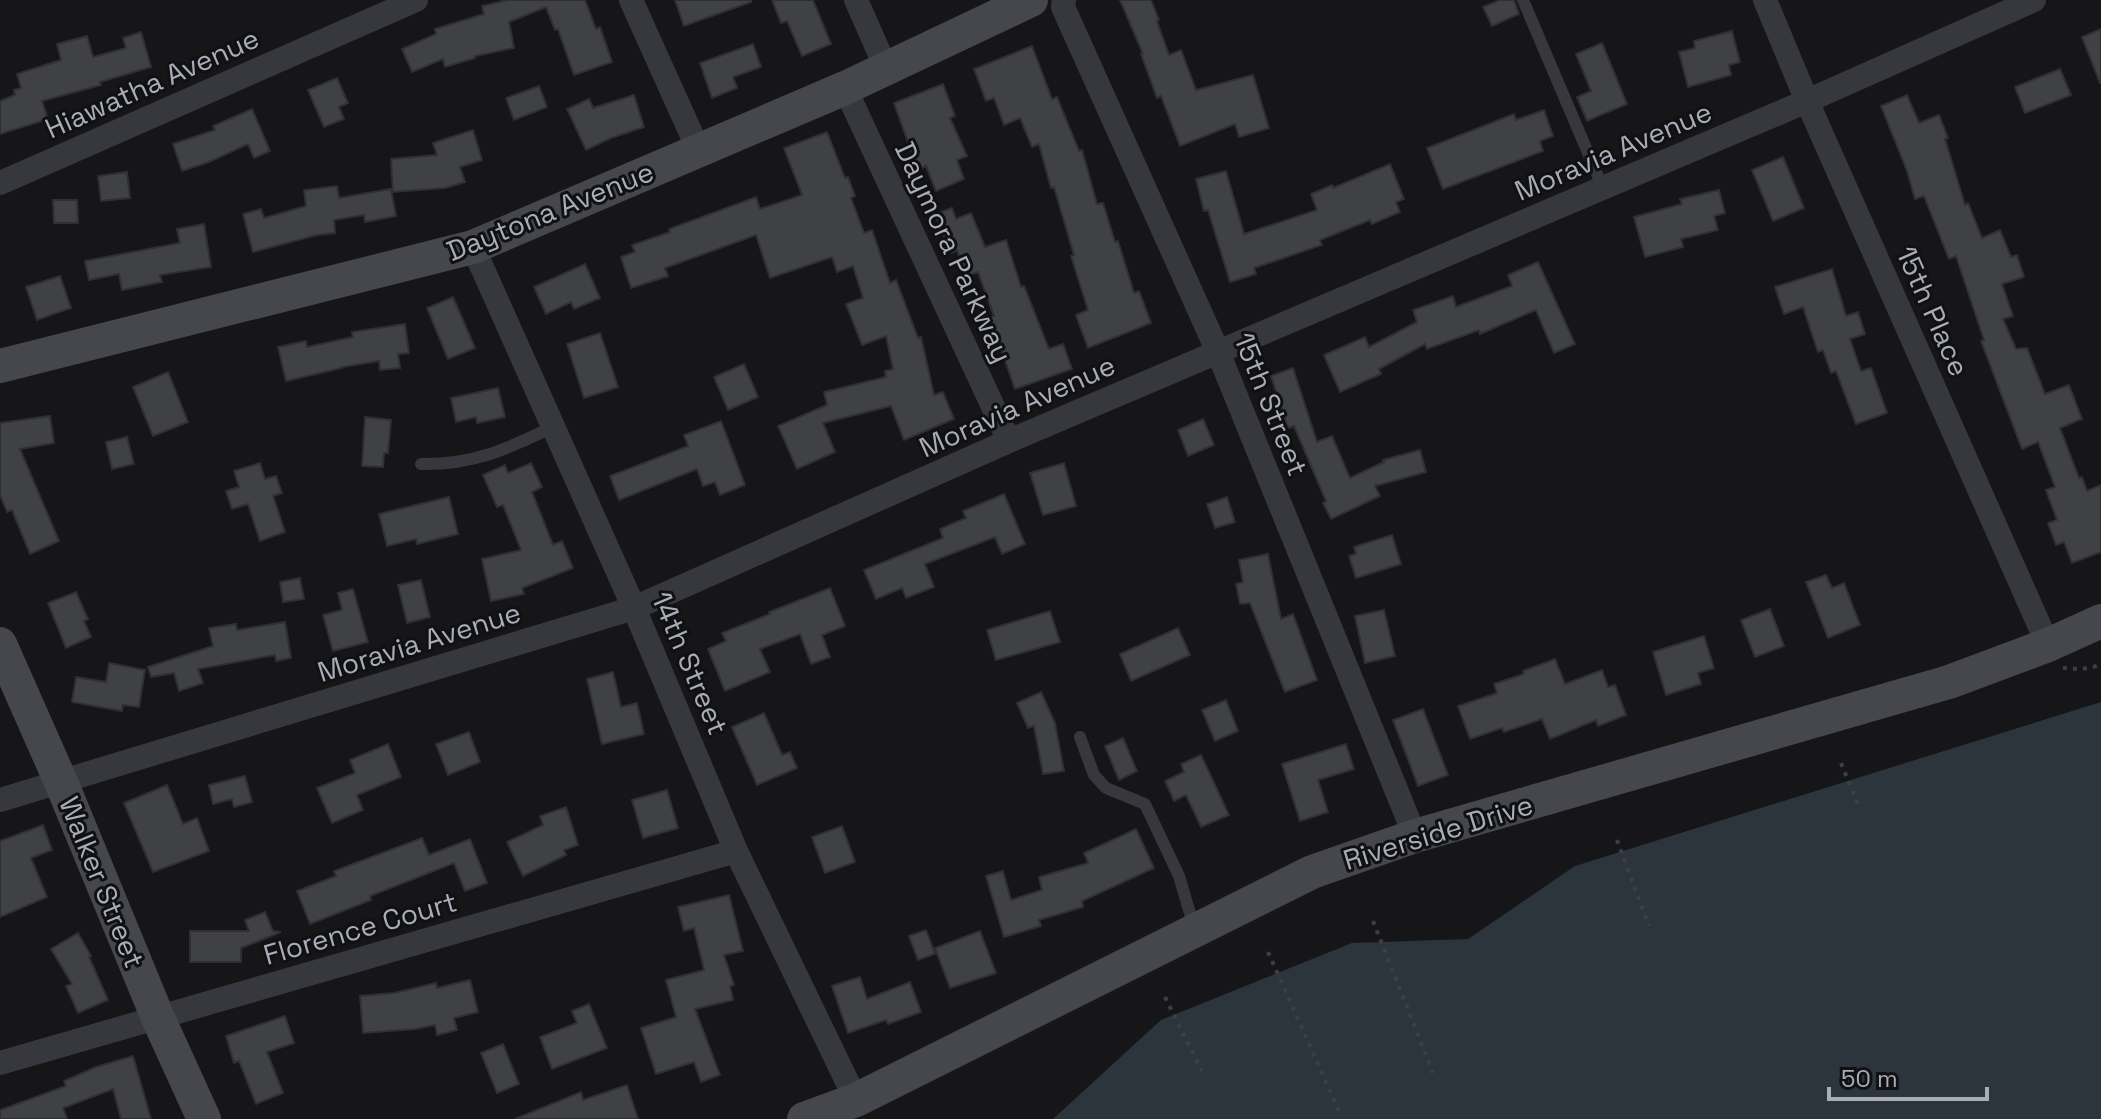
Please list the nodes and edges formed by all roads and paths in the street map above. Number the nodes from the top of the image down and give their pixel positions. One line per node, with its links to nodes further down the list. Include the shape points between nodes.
1 (416, 0): 13 (street, Hiawatha Avenue)
2 (631, 0): 12 (street)
3 (856, 0): 9 (street)
4 (1031, 0): 9 (street, Daytona Avenue)
5 (1064, 0): 16 (street, 15th Street)
6 (1523, 0): 14 (lane)
7 (1765, 0): 11 (street, 15th Place)
8 (2034, 0): 11 (street, Moravia Avenue)
9 (886, 68): 10 (street, Daytona Avenue)
10 (845, 88): 12 (street, Daytona Avenue); 19 (street, Daymora Parkway)
11 (1807, 101): 14 (street, Moravia Avenue); 24 (street, 15th Place)
12 (699, 151): 15 (street, Daytona Avenue)
13 (0, 183)
14 (1603, 188): 16 (street, Moravia Avenue)
15 (473, 247): 17 (street, Daytona Avenue); 18 (street, 14th Street)
16 (1218, 352): 19 (street, Moravia Avenue); 31 (street, 15th Street)
17 (0, 366)
18 (553, 427): 20 (lane, via 482,458); 21 (street, 14th Street)
19 (1009, 441): 21 (street, Moravia Avenue)
20 (421, 464)
21 (634, 608): 28 (street, Moravia Avenue); 33 (street, 14th Street)
22 (2101, 621): 24 (street, Riverside Drive)
23 (0, 644): 28 (street, Walker Street)
24 (2054, 656): 25 (path, via 2074,669); 31 (street, Riverside Drive)
25 (2101, 664)
26 (1080, 737): 36 (lane, via 1100,782 1145,804 1179,876)
27 (1841, 763): 30 (path)
28 (61, 782): 29 (street, Moravia Avenue); 39 (street, Walker Street)
29 (0, 800)
30 (1860, 809)
31 (1415, 836): 36 (street, Riverside Drive, via 1312,872)
32 (1617, 840): 35 (path)
33 (736, 851): 39 (street, Florence Court); 43 (street, 14th Street)
34 (1373, 921): 42 (path)
35 (1649, 926)
36 (1195, 930): 43 (street, Riverside Drive)
37 (1268, 952): 44 (path)
38 (1165, 997): 41 (path)
39 (158, 1018): 40 (street, Florence Court); 45 (street, Walker Street)
40 (0, 1063)
41 (1202, 1071)
42 (1433, 1073)
43 (856, 1100): 46 (street, Riverside Drive)
44 (1341, 1116)
45 (204, 1119)
46 (804, 1119)

